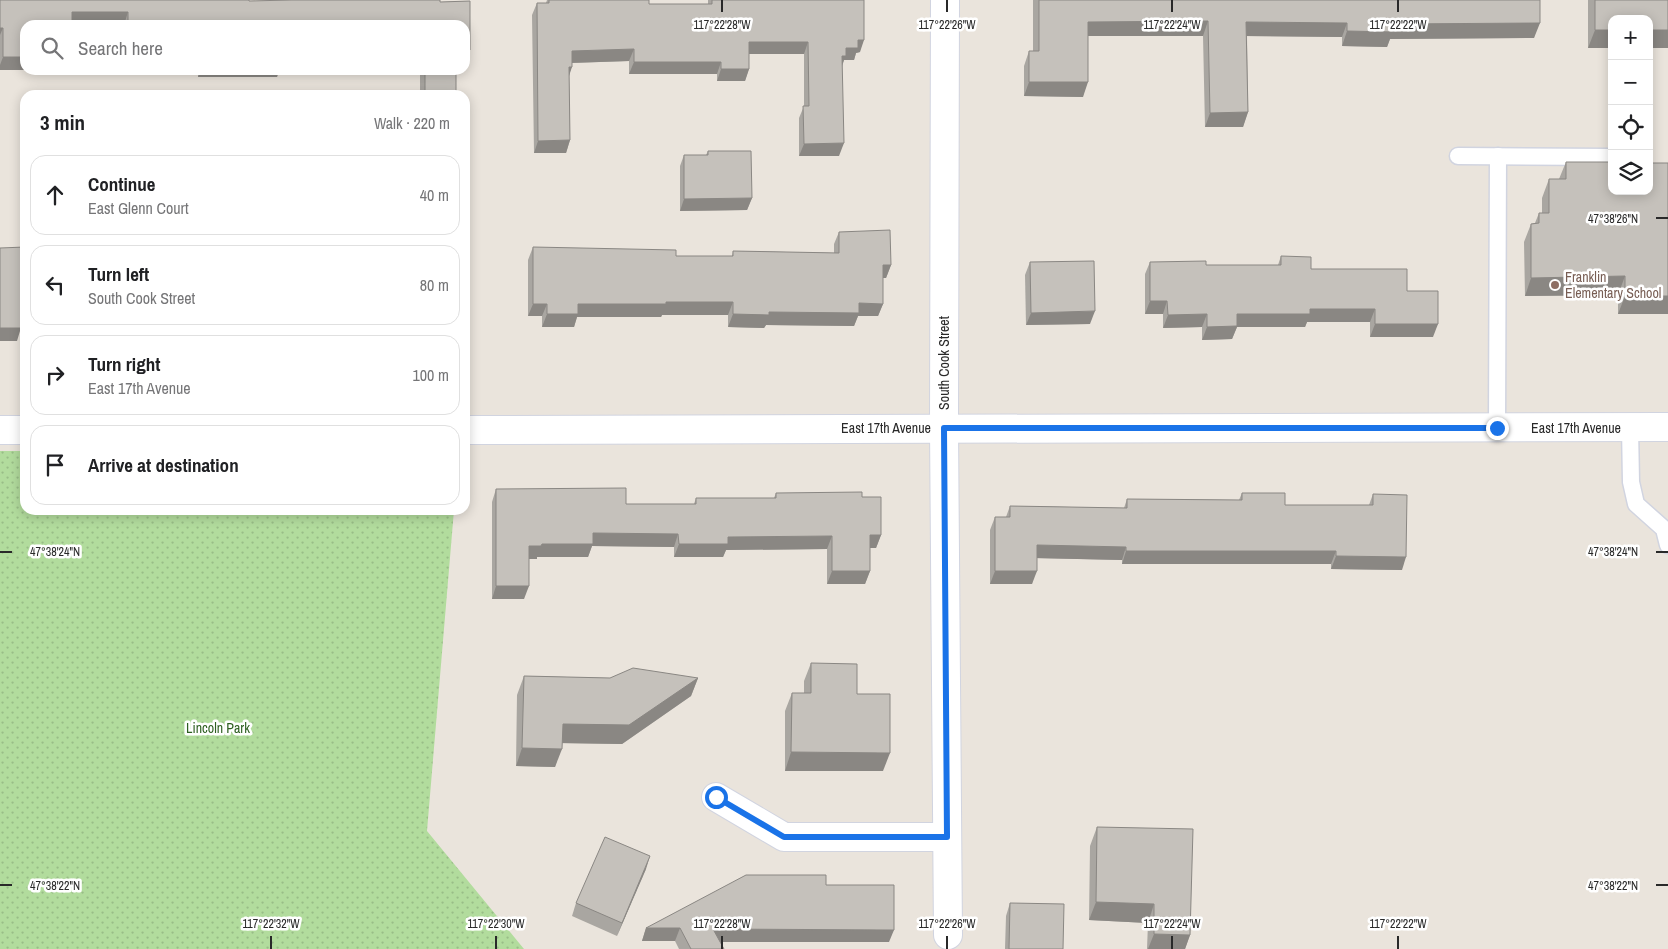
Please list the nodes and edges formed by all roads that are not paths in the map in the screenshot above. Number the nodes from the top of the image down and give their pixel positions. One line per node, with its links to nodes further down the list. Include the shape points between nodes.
1 (945, 0): 5 (street, South Cook Street)
2 (1458, 156): 3 (lane)
3 (1498, 156): 4 (lane); 6 (lane)
4 (1608, 157)
5 (944, 428): 6 (street, East 17th Avenue); 11 (street, East 17th Avenue); 14 (street, South Cook Street)
6 (1497, 428): 7 (street, East 17th Avenue)
7 (1630, 428): 8 (street, East 17th Avenue); 12 (lane, via 1631,482 1636,504 1664,529)
8 (1668, 428)
9 (0, 430): 10 (street)
10 (20, 430)
11 (470, 430)
12 (1668, 545)
13 (716, 797): 14 (street, via 784,837)
14 (947, 837): 15 (street, South Cook Street)
15 (948, 935)

